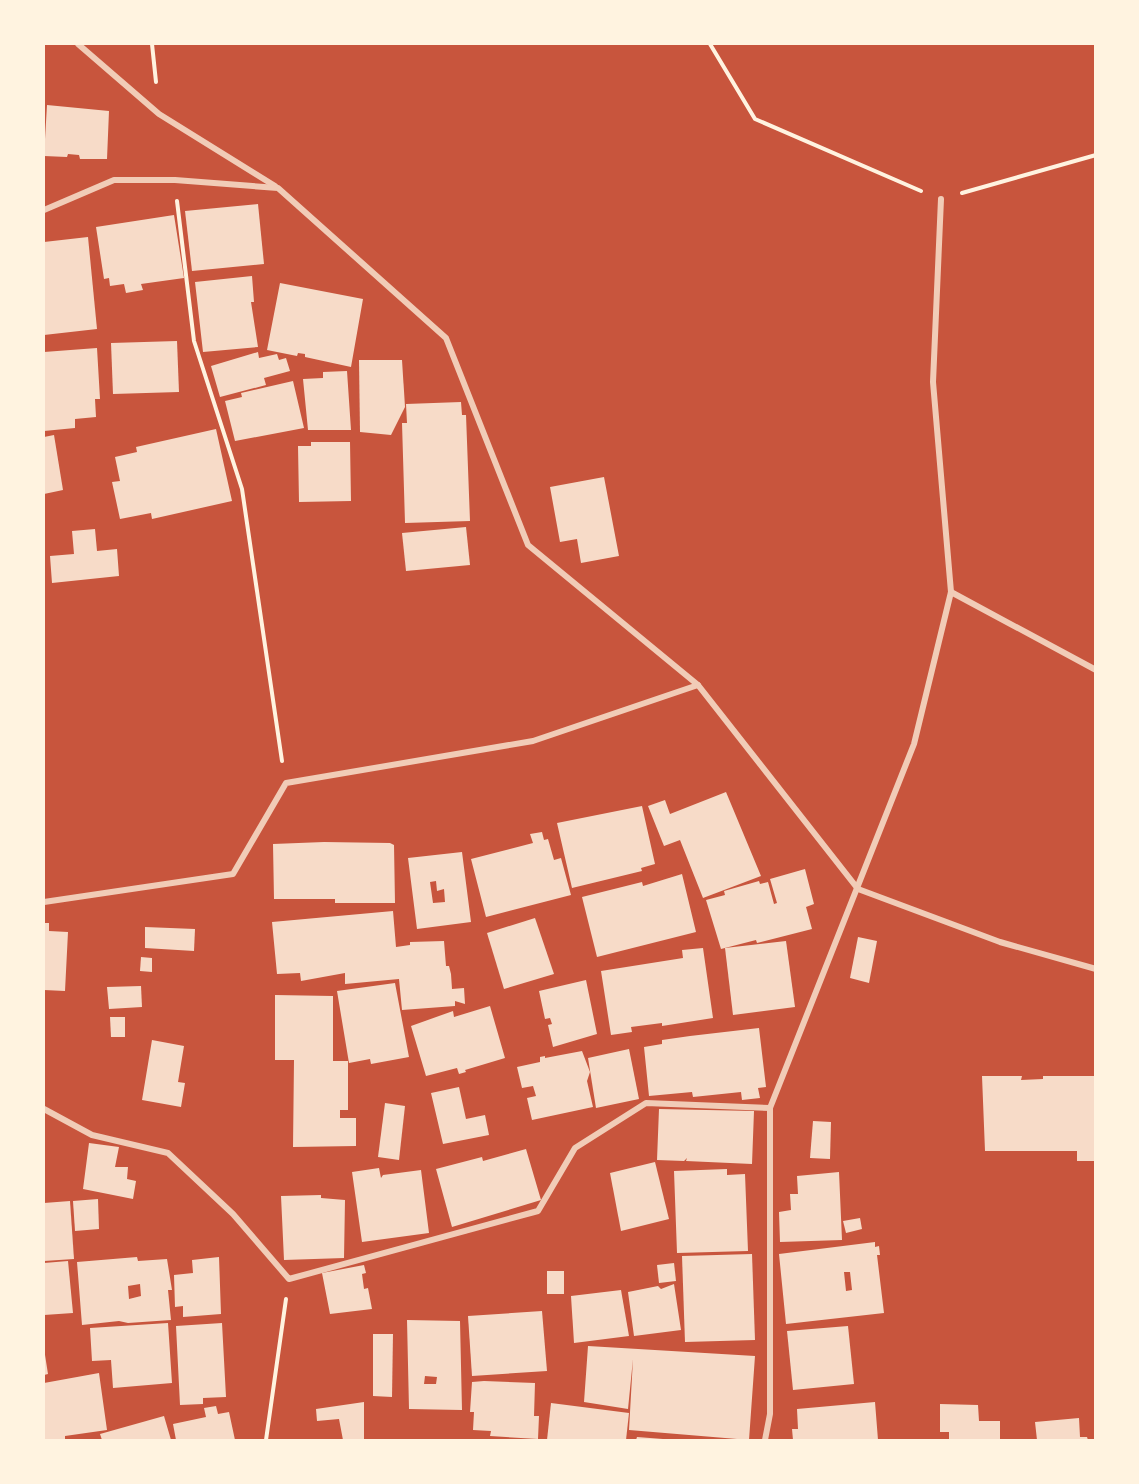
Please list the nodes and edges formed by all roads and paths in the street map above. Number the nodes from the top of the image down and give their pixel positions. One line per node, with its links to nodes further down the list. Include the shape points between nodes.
1 (78, 44): 5 (street, via 159,114)
2 (710, 44): 6 (path, via 755,119)
3 (1095, 155): 6 (path)
4 (175, 180): 5 (street); 7 (street, via 114,180); 11 (path, via 194,341 242,489)
5 (278, 188): 10 (street, via 446,338 528,545)
6 (941, 199): 8 (street, via 933,382)
7 (44, 210)
8 (951, 592): 9 (street); 12 (street, via 914,744)
9 (1095, 670)
10 (698, 685): 11 (street, via 533,741); 12 (street)
11 (285, 783): 13 (street, via 233,874)
12 (858, 889): 14 (street, via 1000,942); 15 (street)
13 (44, 902)
14 (1095, 969)
15 (770, 1108): 17 (street, via 646,1103 575,1148 538,1212); 19 (street, via 770,1414)
16 (44, 1110): 17 (street, via 92,1135 168,1153 233,1214)
17 (289, 1278): 18 (path)
18 (266, 1440)
19 (765, 1440)

